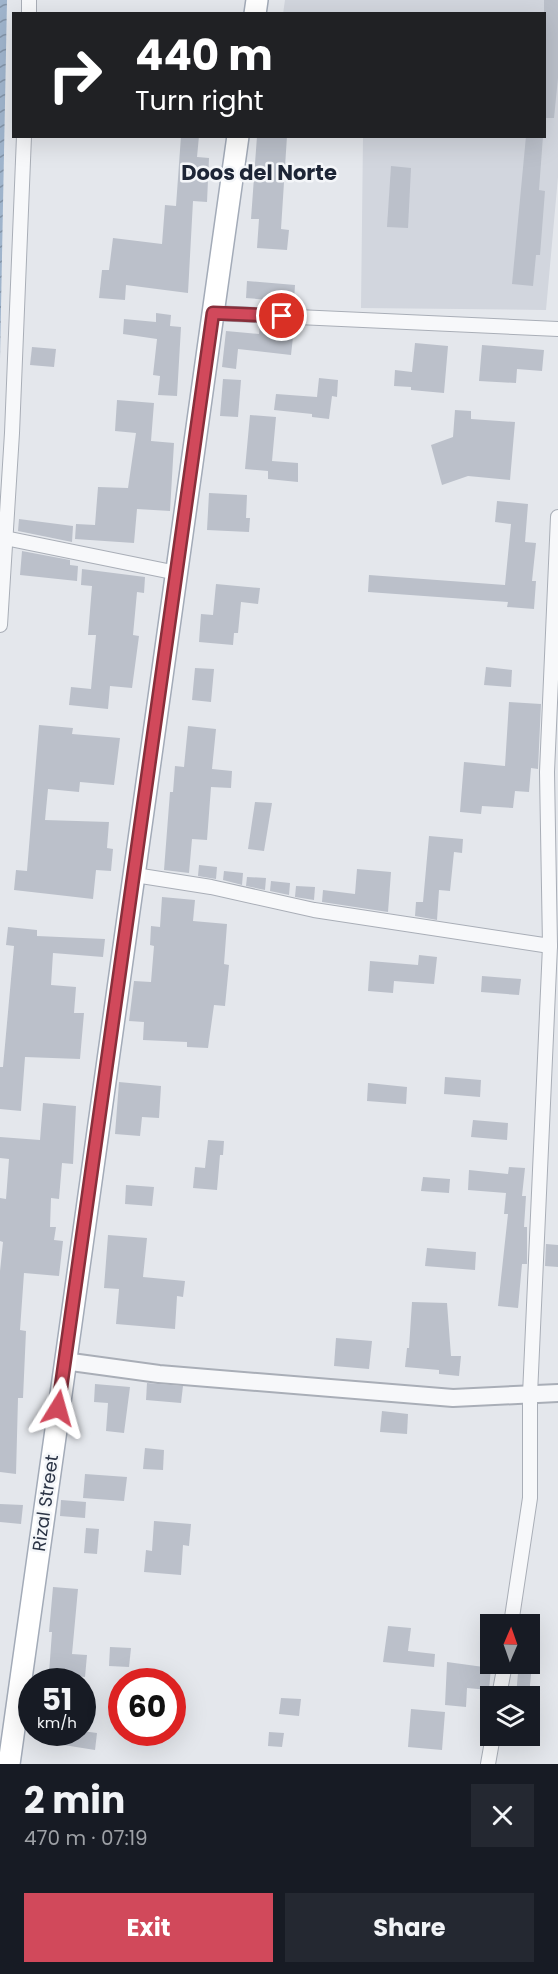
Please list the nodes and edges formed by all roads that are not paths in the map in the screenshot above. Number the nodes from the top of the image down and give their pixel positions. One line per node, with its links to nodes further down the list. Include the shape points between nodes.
1 (24, 138): 6 (street)
2 (238, 138): 3 (main road, Rizal Street)
3 (213, 313): 4 (street); 7 (main road, Rizal Street)
4 (558, 329)
5 (558, 517): 10 (street, via 547,772)
6 (5, 538): 7 (street); 8 (street)
7 (177, 573): 9 (main road, Rizal Street)
8 (0, 625)
9 (135, 875): 10 (street, via 357,918); 11 (main road, Rizal Street)
10 (550, 946): 13 (street)
11 (64, 1361): 13 (street, via 159,1374 453,1398); 16 (main road, Rizal Street)
12 (558, 1393): 13 (street)
13 (530, 1395): 14 (street, via 530,1498)
14 (513, 1614)
15 (491, 1746): 17 (street)
16 (9, 1764)
17 (488, 1764)

